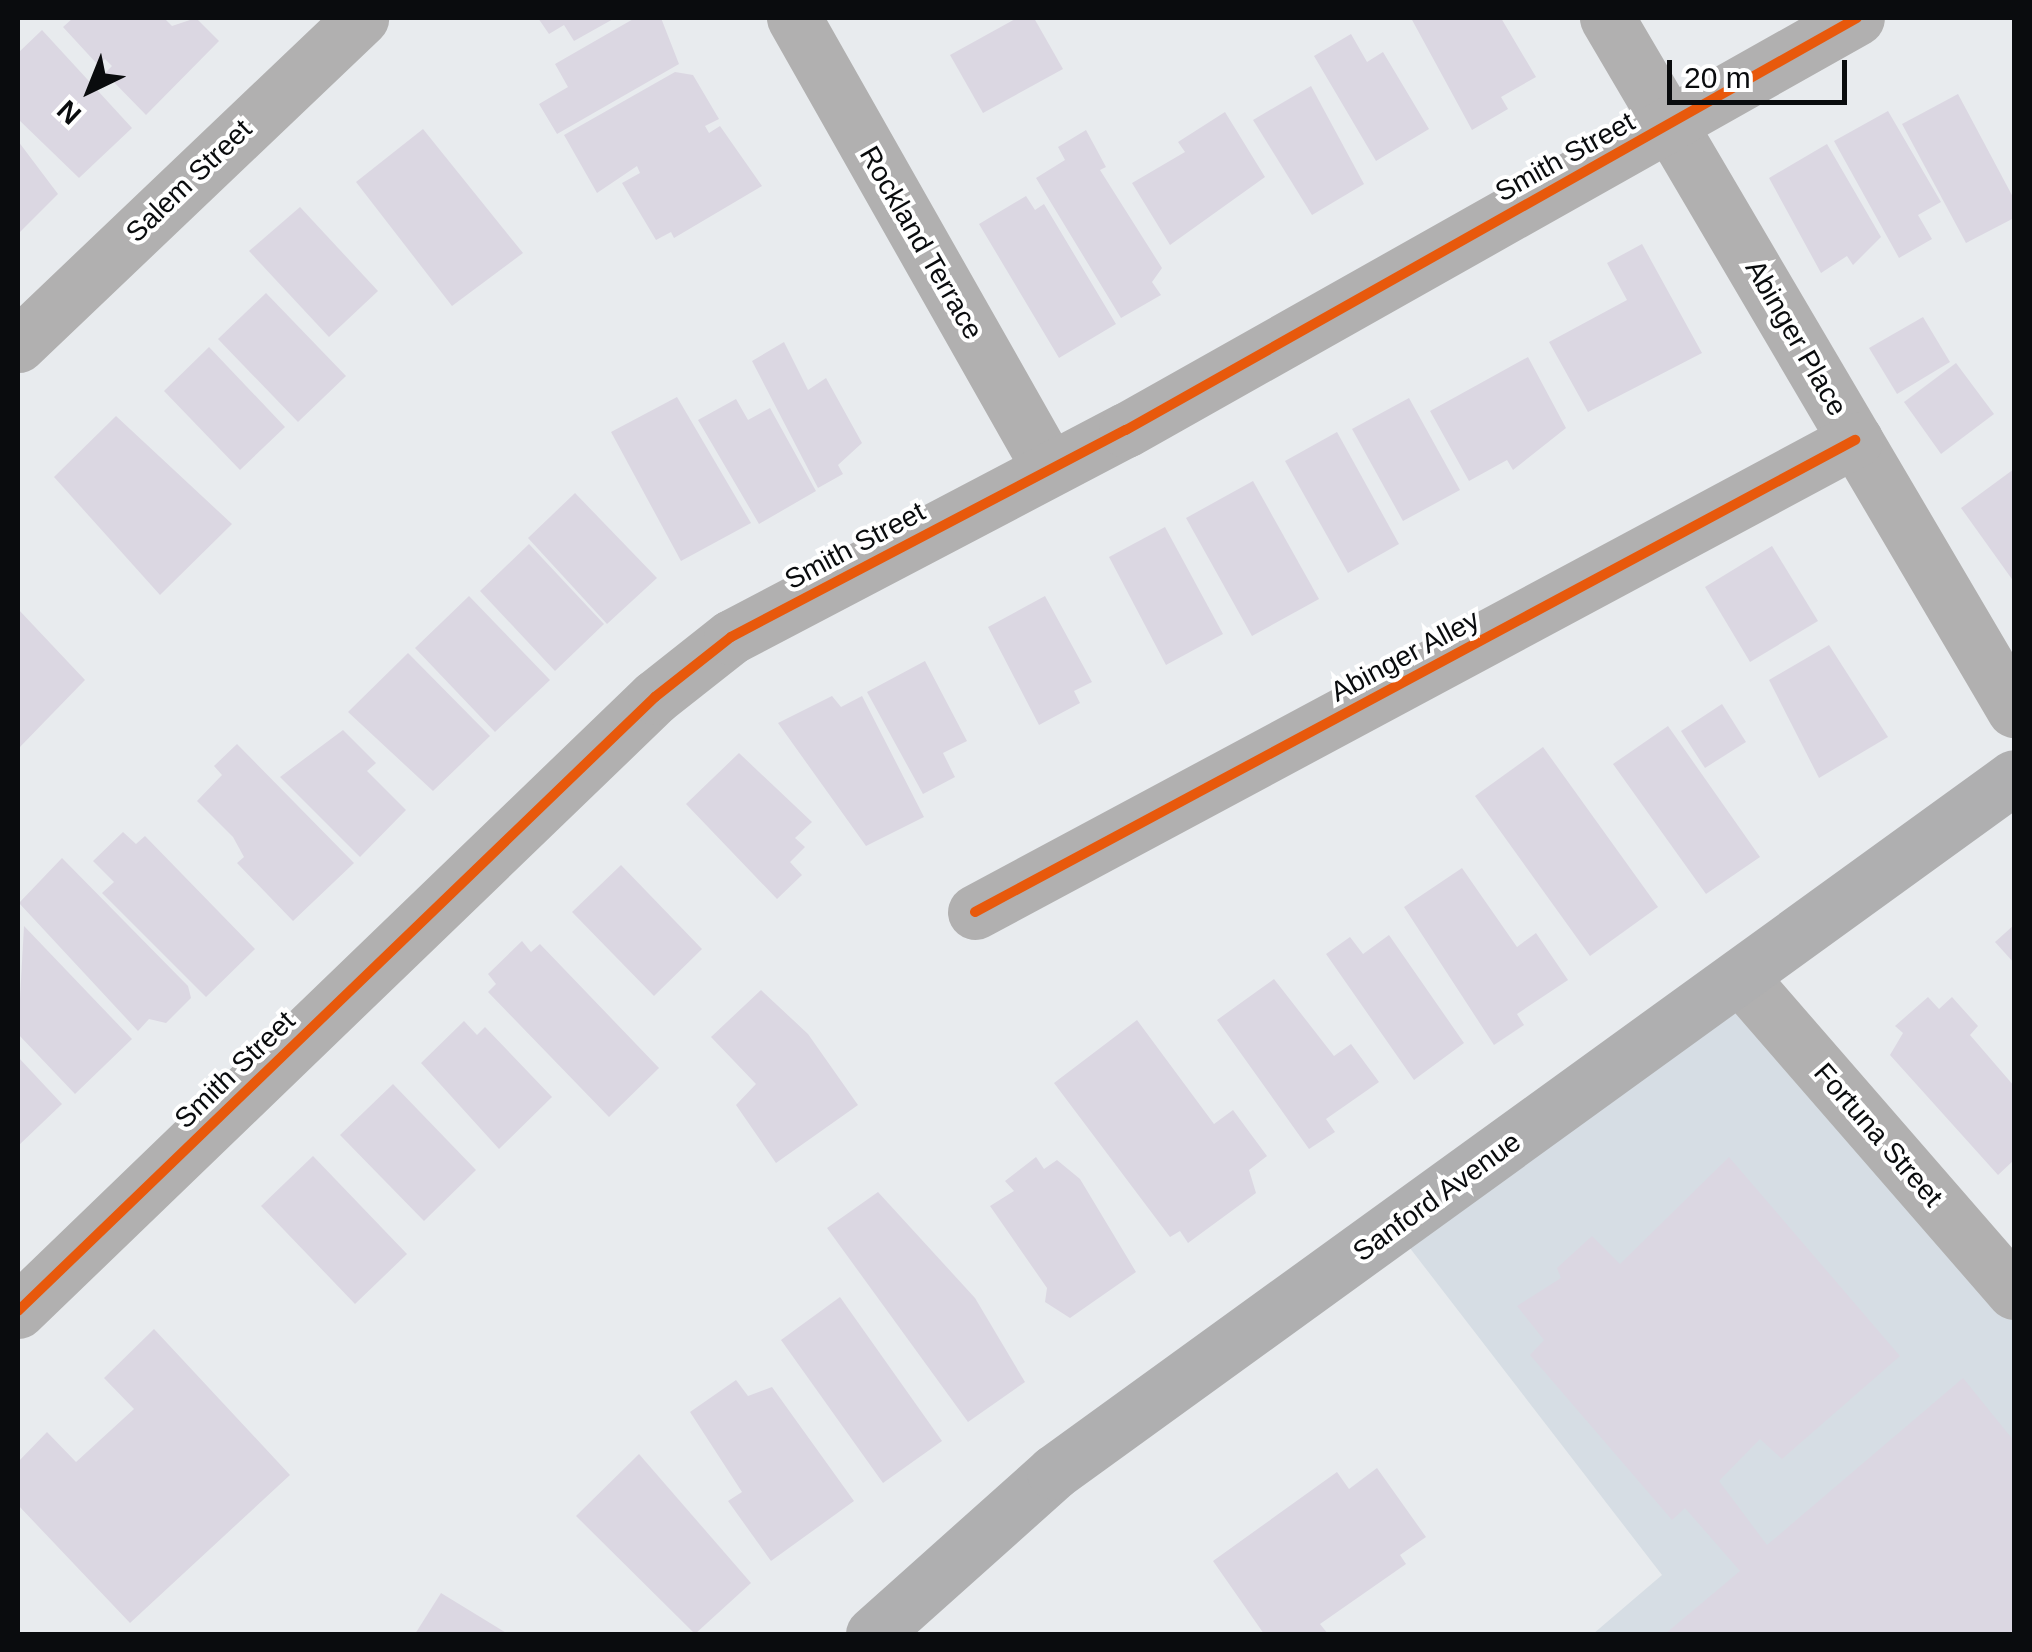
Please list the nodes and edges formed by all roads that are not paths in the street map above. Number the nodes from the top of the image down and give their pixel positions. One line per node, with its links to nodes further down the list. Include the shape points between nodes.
1 (361, 18): 6 (street, Salem Street)
2 (794, 18): 8 (street, Rockland Terrace)
3 (1608, 18): 5 (street, Abinger Place)
4 (1858, 18): 5 (street, Smith Street)
5 (1670, 124): 7 (street, Abinger Place); 8 (street, Smith Street)
6 (18, 346)
7 (1855, 440): 9 (street, Abinger Place); 11 (street, Abinger Alley)
8 (1049, 468): 14 (street, Smith Street, via 731,637 655,697)
9 (2014, 710)
10 (2014, 777): 12 (main road, Sanford Avenue)
11 (976, 912)
12 (1740, 978): 13 (street, Fortuna Street); 15 (main road, Sanford Avenue, via 1054,1472)
13 (2014, 1292)
14 (18, 1311)
15 (873, 1634)

